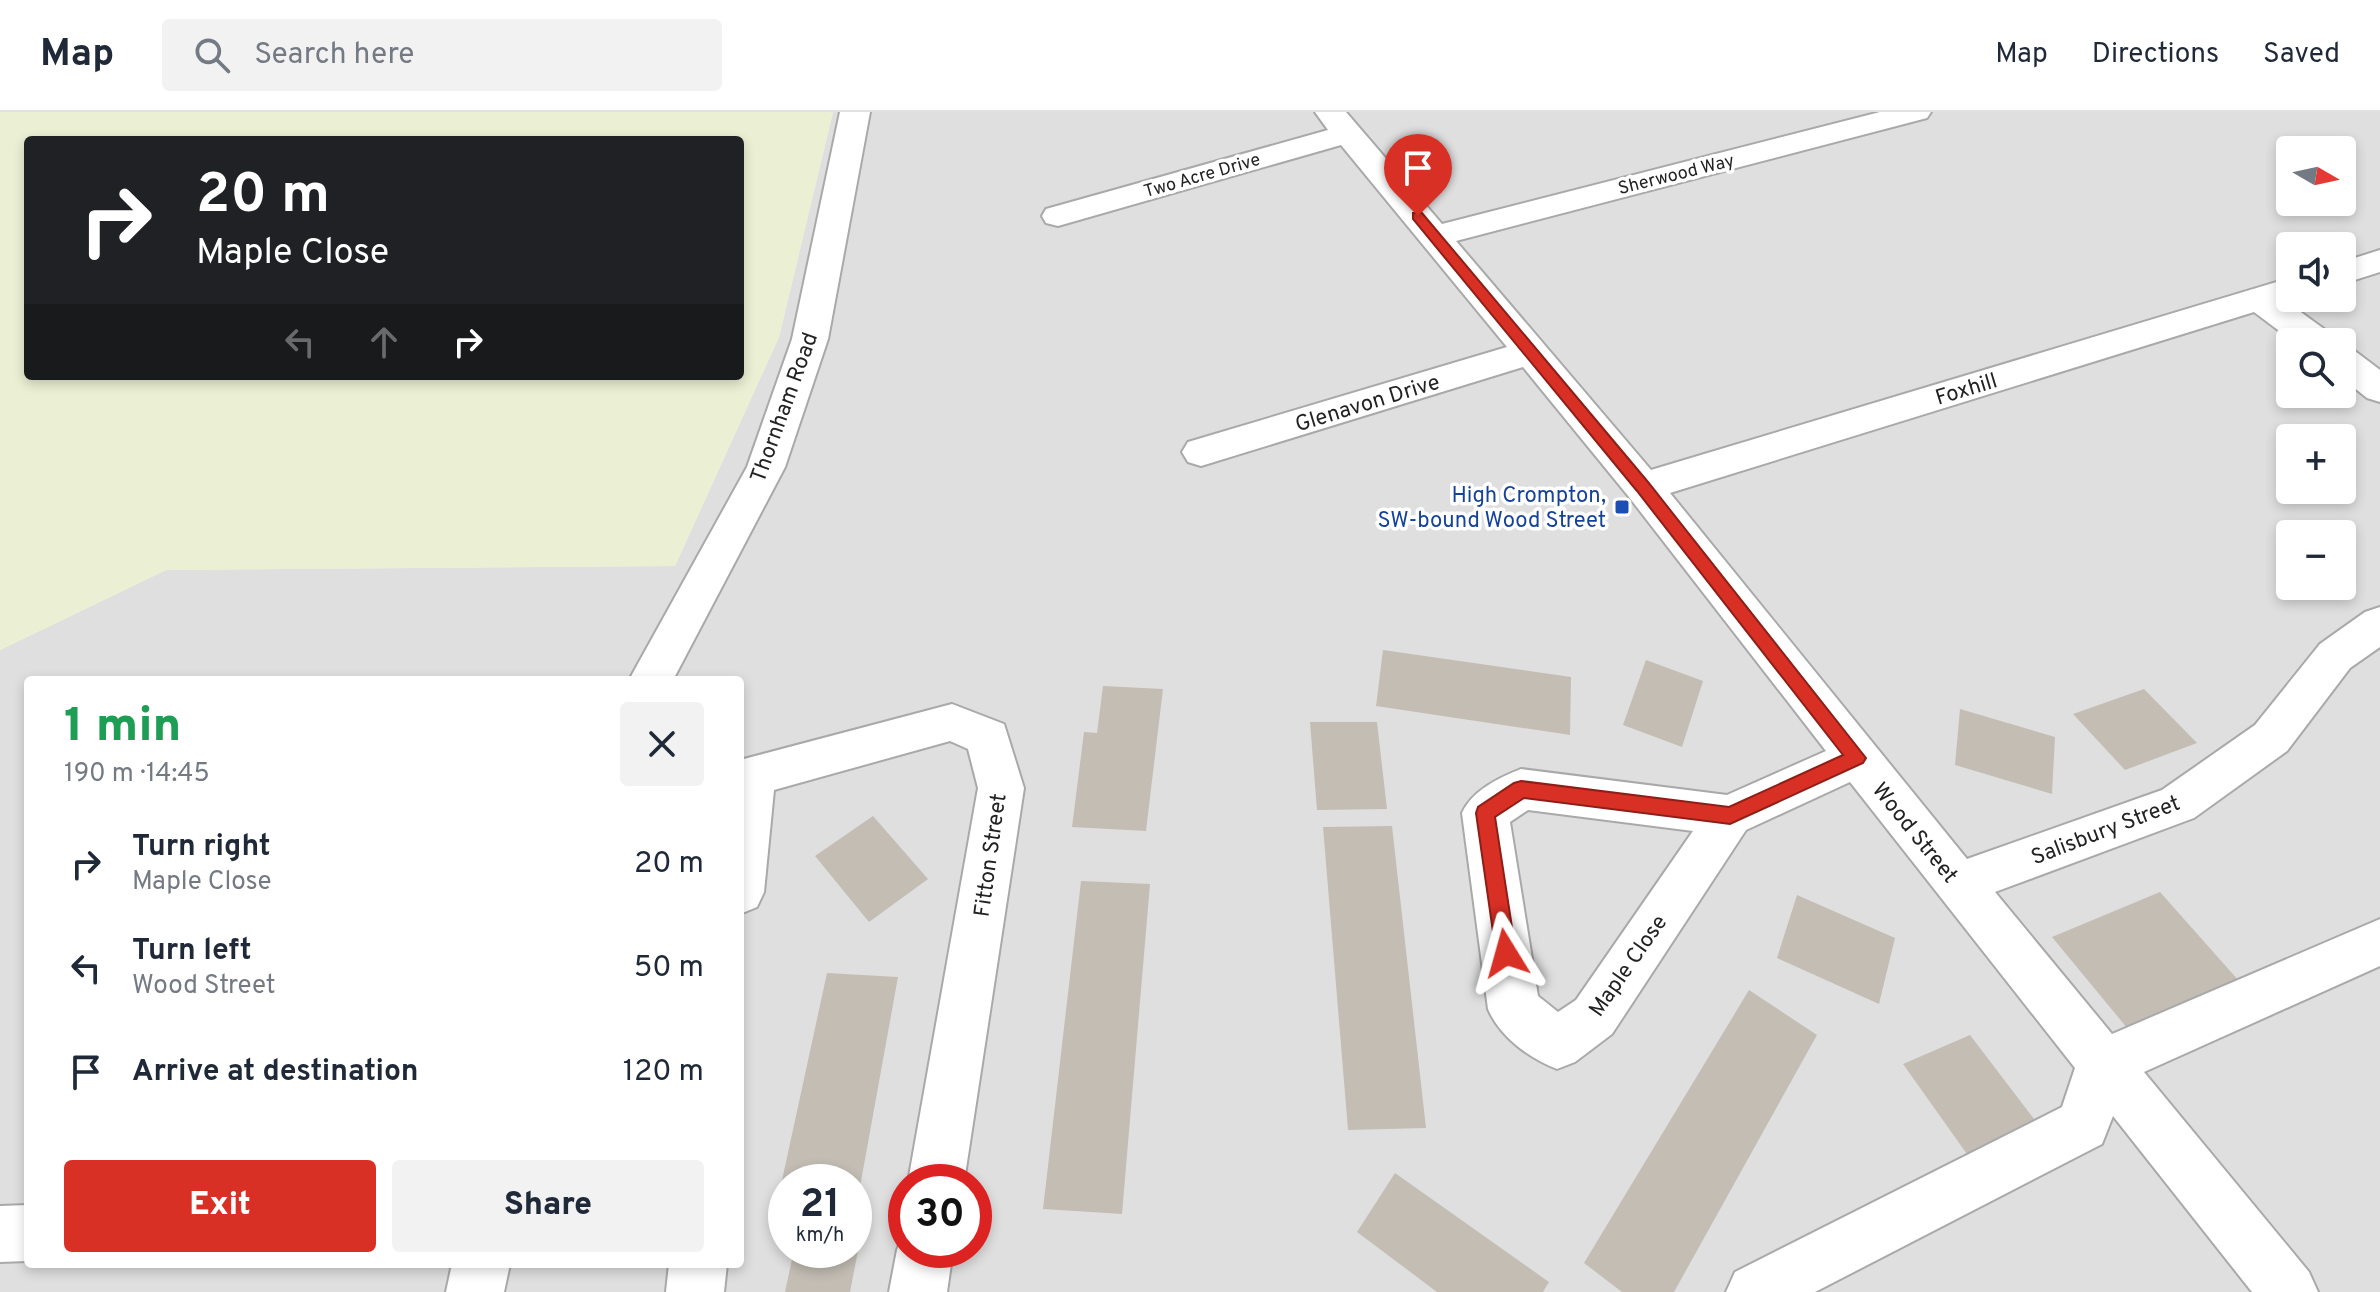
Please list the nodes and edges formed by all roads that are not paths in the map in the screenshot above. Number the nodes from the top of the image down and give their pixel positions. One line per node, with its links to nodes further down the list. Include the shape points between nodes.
1 (855, 112): 16 (street, Thornham Road, via 810,339 766,467)
2 (1916, 112): 5 (street, Sherwood Way)
3 (1338, 123): 4 (street, Two Acre Drive); 5 (street, Wood Street)
4 (1058, 216)
5 (1435, 236): 10 (street, Wood Street)
6 (2380, 261): 7 (street)
7 (2356, 269)
8 (2275, 294): 9 (street); 14 (street, Foxhill)
9 (2305, 328)
10 (1532, 352): 13 (street, Glenavon Drive); 14 (street, Wood Street)
11 (2356, 371): 12 (street)
12 (2380, 389)
13 (1201, 452)
14 (1643, 487): 17 (street, Wood Street)
15 (2380, 624): 21 (street, Salisbury Street, via 2335,656 2271,738 2178,804)
16 (653, 676)
17 (1856, 758): 20 (street); 21 (street, Wood Street)
18 (746, 778): 19 (street); 24 (street, Fitton Street, via 952,722 988,737 1001,788)
19 (744, 816)
20 (1730, 816): 20 (street, Maple Close, via 1594,1017 1557,1044 1514,1009 1485,813 1521,789)
21 (1958, 884): 23 (street, Wood Street)
22 (2380, 942): 23 (street)
23 (2102, 1064): 33 (street, via 2083,1125); 34 (street, Wood Street)
24 (939, 1164)
25 (24, 1233): 26 (street)
26 (0, 1234)
27 (480, 1268): 30 (street)
28 (698, 1268): 31 (street)
29 (922, 1268): 32 (street)
30 (475, 1292)
31 (695, 1292)
32 (918, 1292)
33 (1755, 1292)
34 (2289, 1292)

